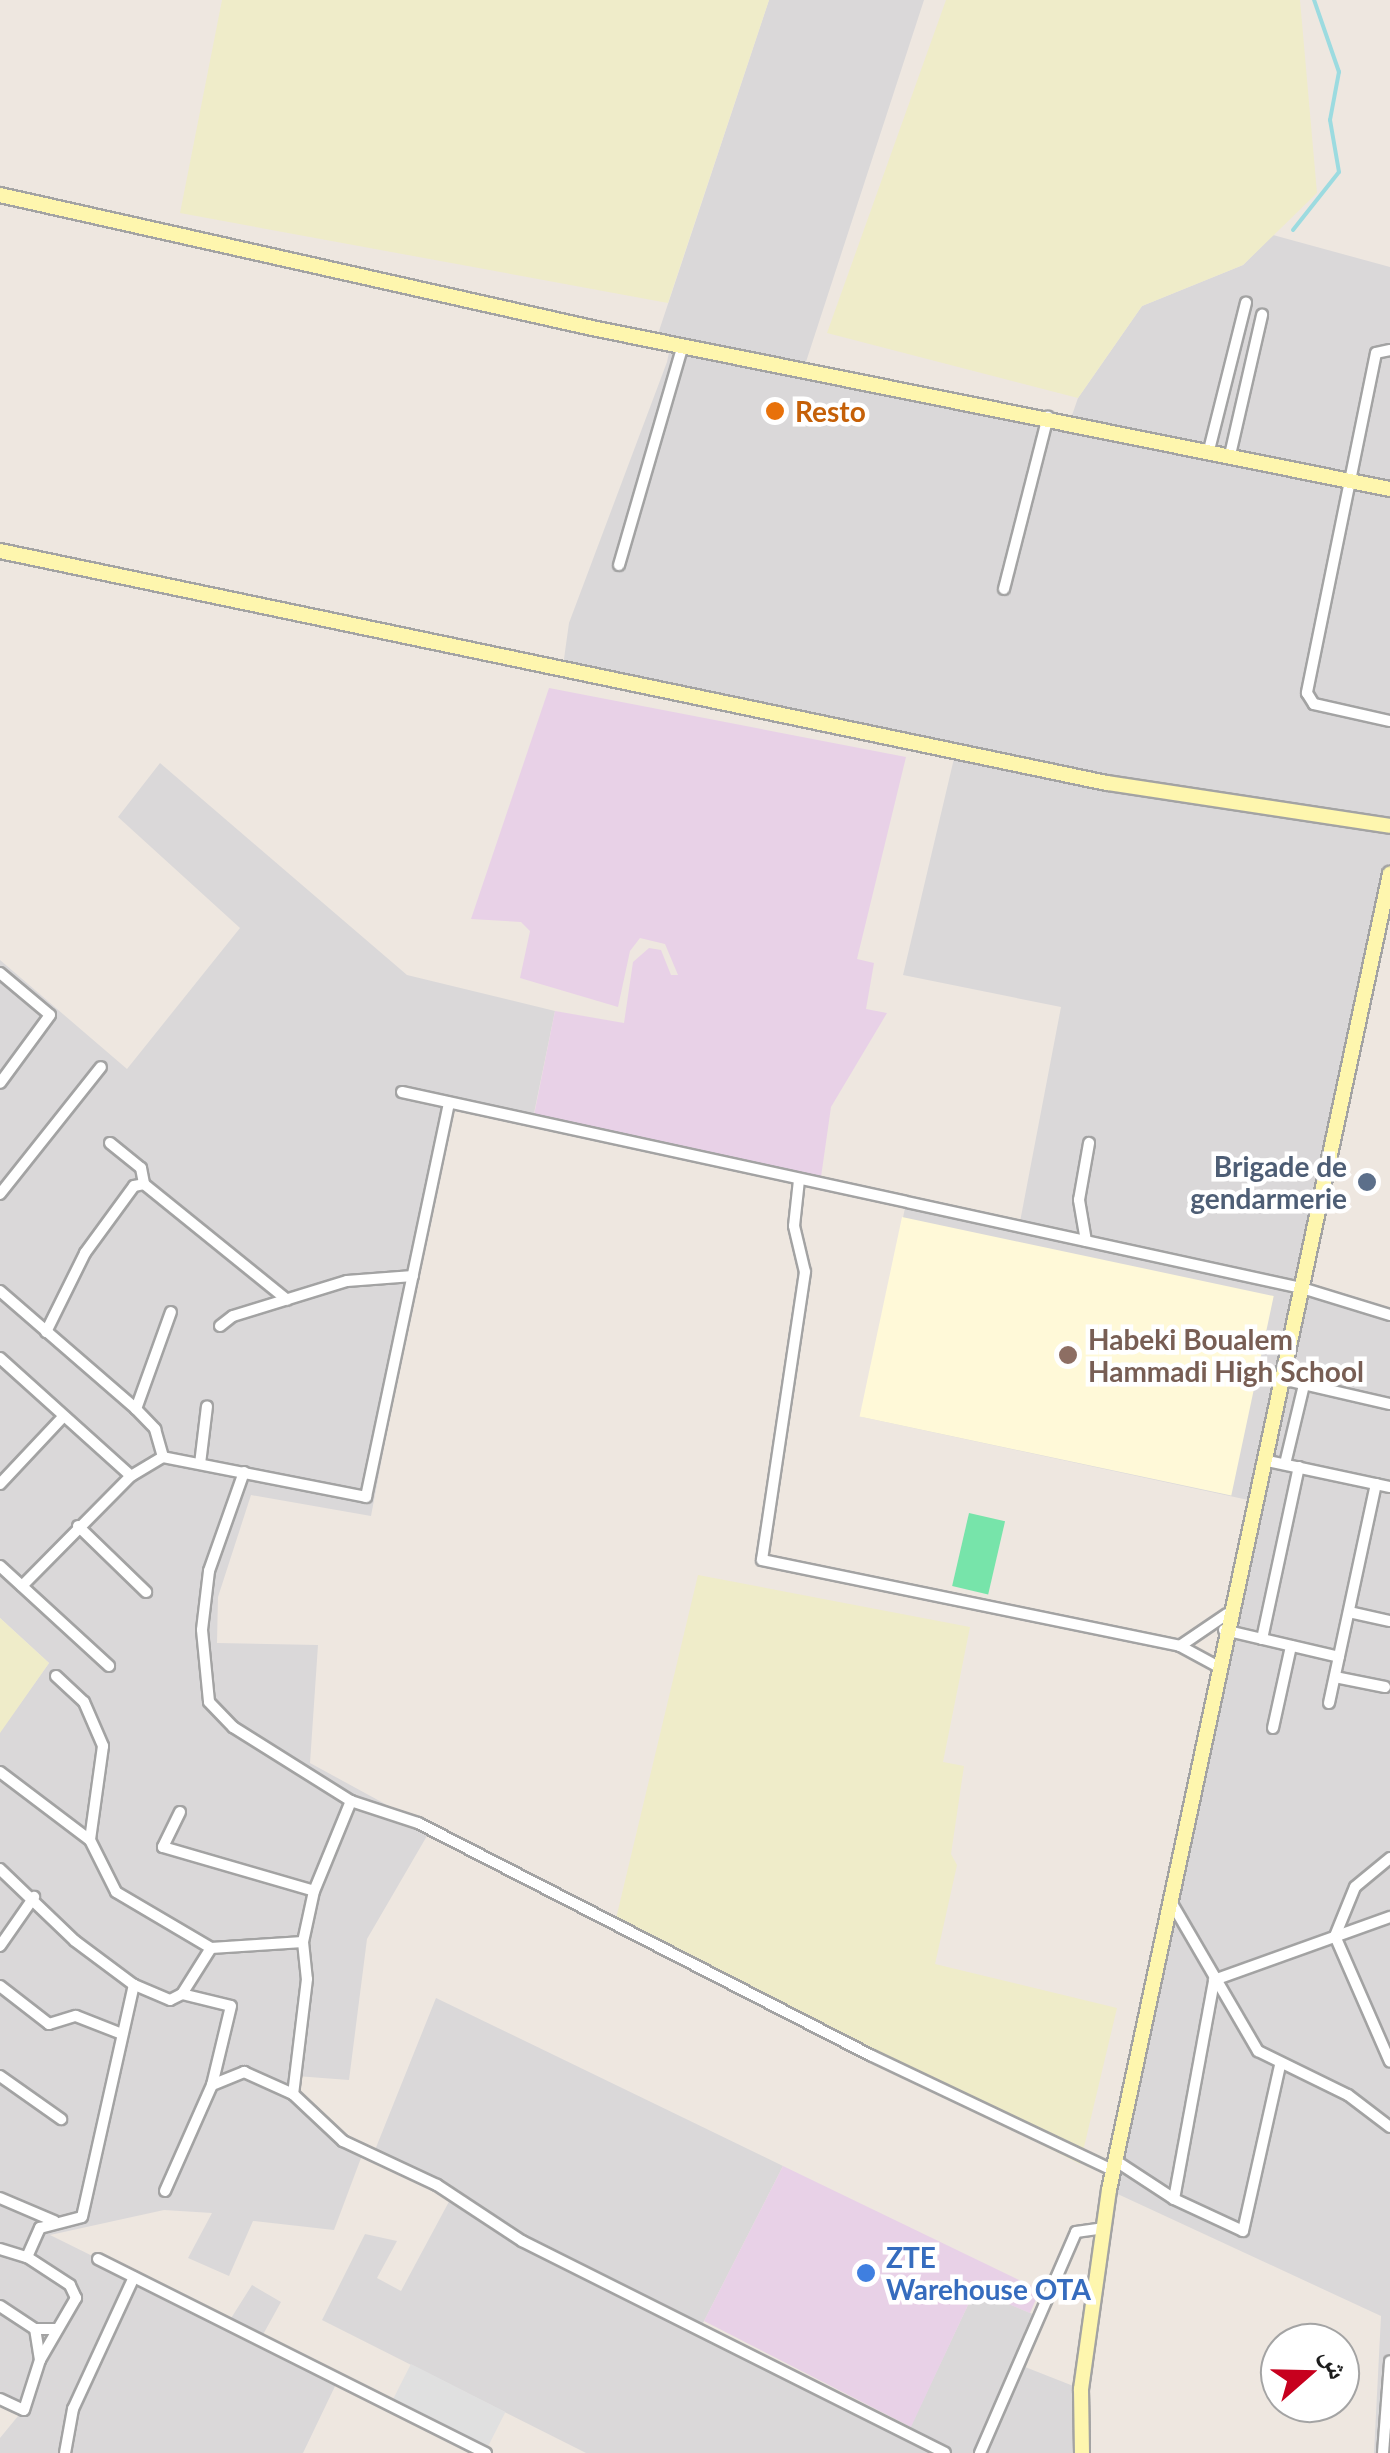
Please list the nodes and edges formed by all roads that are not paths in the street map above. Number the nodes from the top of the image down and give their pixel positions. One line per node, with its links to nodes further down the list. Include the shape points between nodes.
1 (0, 195): 4 (main road)
2 (1246, 303): 7 (street)
3 (1262, 315): 8 (street)
4 (683, 345): 6 (main road); 12 (street)
5 (1390, 350): 9 (street, via 1376,353)
6 (1048, 416): 7 (main road); 13 (street)
7 (1210, 450): 8 (main road)
8 (1230, 455): 9 (main road)
9 (1348, 480): 10 (main road); 14 (street, via 1308,693 1314,704)
10 (1390, 489)
11 (0, 551): 15 (main road, via 1108,783)
12 (619, 565)
13 (1004, 589)
14 (1390, 721)
15 (1390, 826)
16 (1390, 874): 17 (main road)
17 (1383, 936): 30 (main road)
18 (0, 973): 20 (street, via 50,1015)
19 (101, 1067): 27 (street)
20 (0, 1083)
21 (402, 1092): 22 (street)
22 (449, 1104): 25 (street); 29 (street)
23 (110, 1143): 26 (street, via 141,1168)
24 (1090, 1144): 28 (street, via 1079,1200)
25 (800, 1180): 28 (street); 63 (street, via 794,1226 805,1272 762,1560)
26 (139, 1185): 32 (street); 36 (street, via 85,1254)
27 (0, 1194)
28 (1086, 1242): 30 (street)
29 (412, 1276): 32 (street, via 347,1281); 49 (street, via 366,1497)
30 (1302, 1288): 34 (street); 38 (main road)
31 (0, 1291): 36 (street)
32 (287, 1300): 35 (street)
33 (171, 1312): 42 (street)
34 (1390, 1314)
35 (220, 1326)
36 (46, 1332): 42 (street)
37 (0, 1358): 43 (street)
38 (1280, 1380): 39 (street); 45 (main road)
39 (1304, 1385): 40 (street); 47 (street)
40 (1390, 1404)
41 (207, 1406): 46 (street)
42 (136, 1409): 44 (street, via 155,1430)
43 (61, 1418): 50 (street); 51 (street)
44 (163, 1457): 46 (street); 50 (street)
45 (1263, 1460): 47 (street); 59 (main road)
46 (200, 1464): 49 (street)
47 (1285, 1464): 48 (street)
48 (1299, 1468): 52 (street); 62 (street)
49 (244, 1472): 74 (street, via 209,1572 202,1630 209,1702 233,1727)
50 (131, 1476): 54 (street)
51 (0, 1484)
52 (1376, 1484): 53 (street); 58 (street)
53 (1390, 1487)
54 (78, 1526): 56 (street); 57 (street)
55 (0, 1566): 56 (street)
56 (22, 1586): 66 (street)
57 (146, 1592)
58 (1349, 1612): 60 (street); 65 (street)
59 (1227, 1614): 61 (main road); 63 (street)
60 (1390, 1621)
61 (1224, 1630): 62 (street); 67 (main road)
62 (1262, 1639): 64 (street)
63 (1180, 1646): 67 (street)
64 (1292, 1646): 65 (street); 72 (street)
65 (1339, 1657): 69 (street)
66 (109, 1666)
67 (1217, 1666): 81 (main road)
68 (56, 1676): 76 (street, via 84,1702 103,1746)
69 (1335, 1677): 70 (street); 71 (street)
70 (1385, 1687)
71 (1330, 1703)
72 (1272, 1728)
73 (0, 1772): 76 (street)
74 (350, 1801): 79 (street); 99 (street, via 418,1823)
75 (180, 1812): 79 (street, via 163,1847)
76 (90, 1840): 86 (street, via 116,1892)
77 (1390, 1858): 83 (street, via 1349,1896)
78 (0, 1869): 80 (street)
79 (314, 1891): 84 (street)
80 (34, 1897): 85 (street); 88 (street, via 75,1941)
81 (1170, 1899): 87 (street); 99 (main road)
82 (1390, 1917): 83 (street)
83 (1335, 1936): 87 (street); 92 (street)
84 (303, 1942): 86 (street); 96 (street, via 308,1979)
85 (0, 1946)
86 (211, 1948): 90 (street)
87 (1214, 1980): 93 (street, via 1258,2050); 102 (street)
88 (134, 1985): 90 (street, via 170,2000); 91 (street)
89 (0, 1986): 91 (street, via 49,2024 76,2016)
90 (182, 1994): 95 (street, via 231,2006)
91 (122, 2034): 103 (street, via 82,2216)
92 (1390, 2062)
93 (1280, 2066): 98 (street, via 1348,2094); 102 (street, via 1243,2231)
94 (0, 2076): 97 (street)
95 (212, 2085): 96 (street, via 244,2072); 100 (street)
96 (293, 2094): 117 (street, via 343,2140 436,2185 522,2241)
97 (61, 2119)
98 (1390, 2127)
99 (1115, 2166): 102 (street); 104 (main road)
100 (165, 2190)
101 (0, 2198): 103 (street)
102 (1174, 2199)
103 (56, 2222): 106 (street, via 40,2228)
104 (1102, 2228): 118 (street, via 1076,2232); 119 (main road, via 1082,2389)
105 (0, 2248): 106 (street)
106 (27, 2257): 111 (street, via 70,2285 76,2298)
107 (98, 2259): 108 (street)
108 (134, 2277): 115 (street, via 73,2408); 116 (street)
109 (0, 2306): 110 (street)
110 (35, 2329): 111 (street); 112 (street)
111 (57, 2329): 112 (street)
112 (40, 2360): 114 (street, via 24,2410)
113 (1390, 2360): 120 (street)
114 (0, 2400)
115 (65, 2453)
116 (486, 2453)
117 (945, 2453)
118 (980, 2453)
119 (1082, 2453)
120 (1384, 2453)

